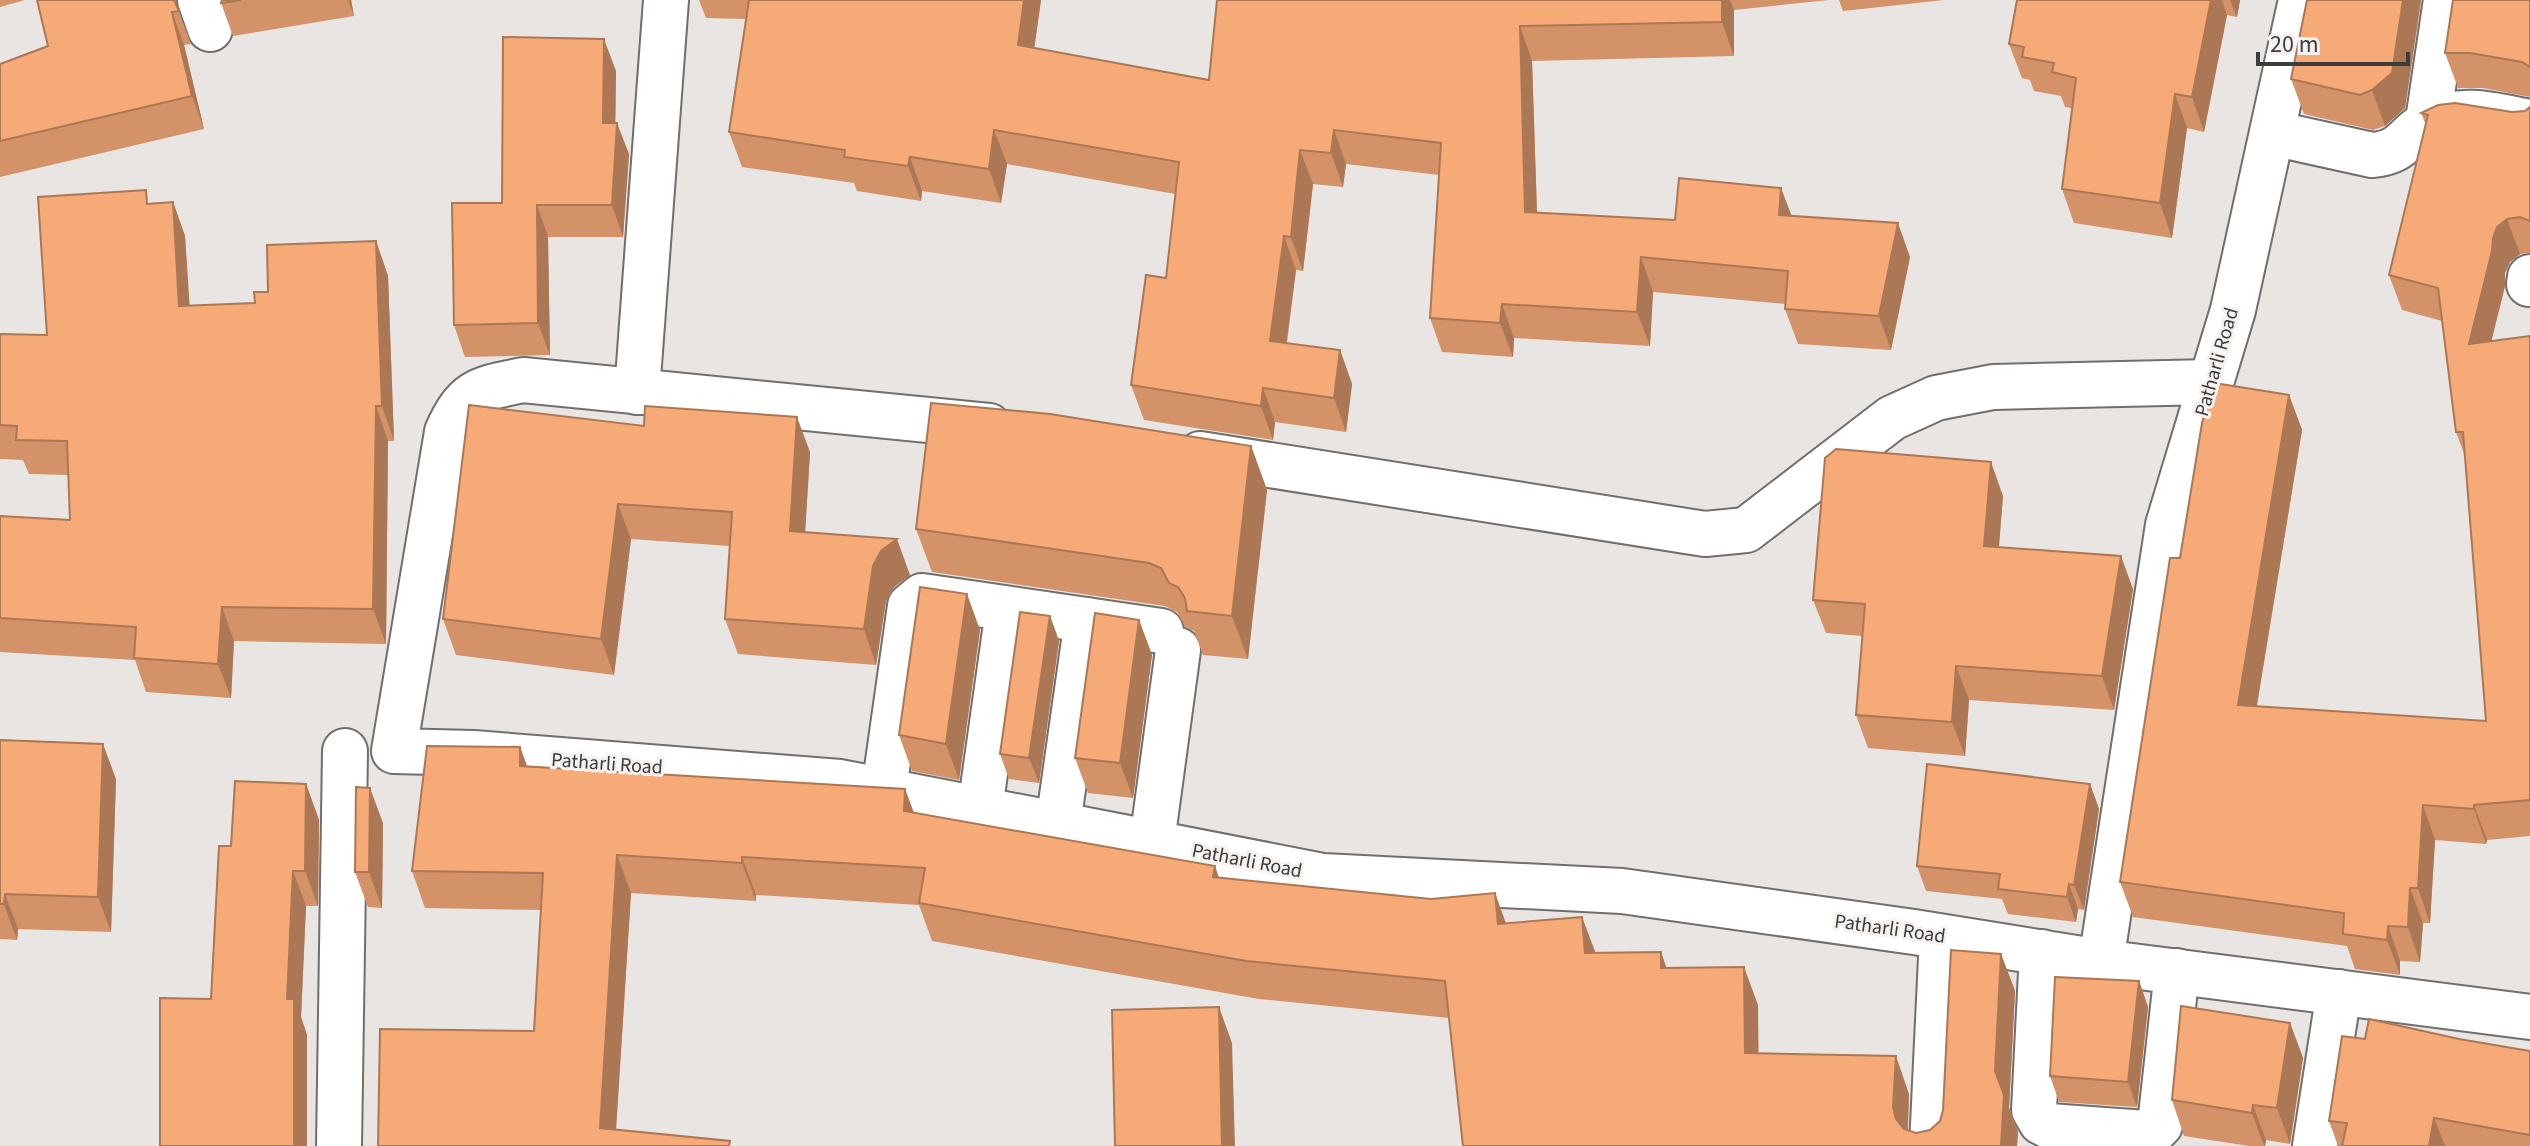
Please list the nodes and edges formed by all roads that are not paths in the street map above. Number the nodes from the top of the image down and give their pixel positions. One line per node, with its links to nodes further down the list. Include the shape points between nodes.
1 (666, 0): 8 (street)
2 (2301, 0): 6 (street, Patharli Road)
3 (2446, 0): 4 (street)
4 (2428, 121): 5 (street, via 2468,111); 6 (street, via 2400,148 2372,155)
5 (2530, 122)
6 (2272, 133): 7 (street, Patharli Road, via 2233,310)
7 (2211, 382): 10 (street, via 1993,387 1936,398 1892,418 1746,530 1705,534); 20 (street, Patharli Road, via 2168,525)
8 (637, 392): 9 (street); 14 (street, Patharli Road, via 523,380 481,389 457,408 447,432 394,751 808,779)
9 (1022, 429)
10 (1162, 448)
11 (1008, 610): 12 (street); 14 (street, via 922,596 910,606); 15 (street)
12 (1087, 620): 16 (street); 17 (street, via 1169,640)
13 (345, 751): 24 (street)
14 (884, 790): 15 (street, Patharli Road)
15 (980, 809): 16 (street, Patharli Road)
16 (1058, 824): 17 (street, Patharli Road)
17 (1152, 842): 18 (street, Patharli Road, via 1323,876 1622,891)
18 (1942, 937): 19 (street, Patharli Road); 25 (street)
19 (2042, 952): 20 (street, Patharli Road); 21 (street, via 2034,1110 2049,1126 2146,1133 2160,1125)
20 (2101, 962): 21 (street, Patharli Road)
21 (2186, 973): 22 (street, Patharli Road); 26 (street)
22 (2339, 992): 23 (street, Patharli Road); 27 (street)
23 (2530, 1017)
24 (339, 1146)
25 (1932, 1146)
26 (2182, 1146)
27 (2315, 1146)

